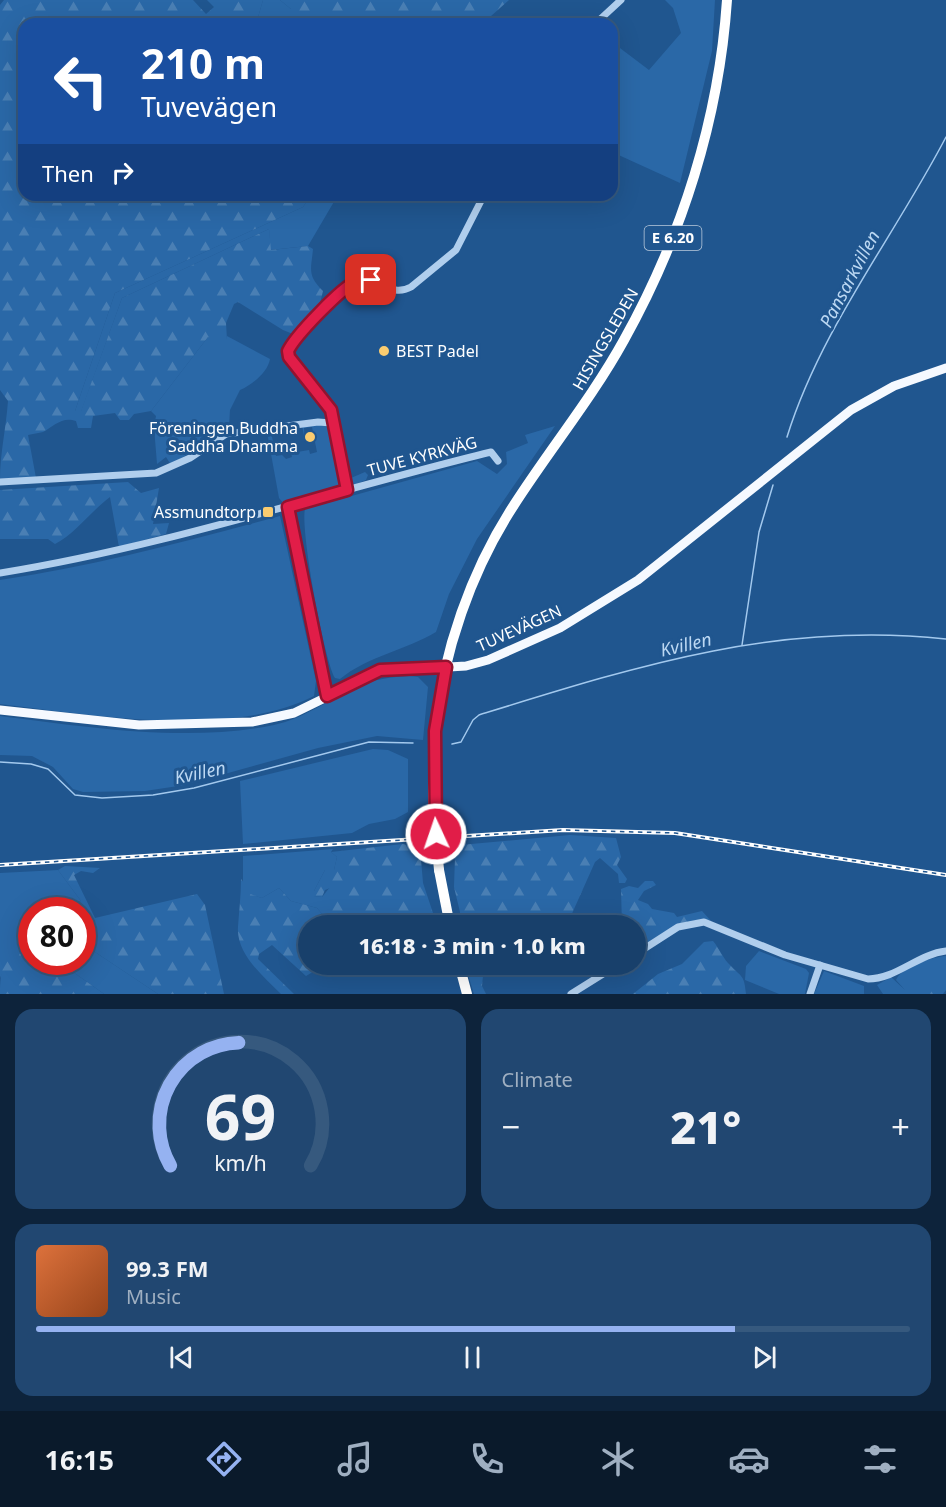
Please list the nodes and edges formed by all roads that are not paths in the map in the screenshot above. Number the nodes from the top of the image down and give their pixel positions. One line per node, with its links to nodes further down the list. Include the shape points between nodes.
1 (621, 0): 3 (street)
2 (728, 0): 12 (highway, HISINGSLEDEN / E 6.20, via 707,131 667,253 605,372 492,543 465,605)
3 (602, 18)
4 (480, 201): 6 (street, via 456,250 411,287 403,292 371,280 356,282 288,348 289,357 326,401)
5 (946, 368): 12 (main road, TUVEVÄGEN, via 894,386 843,416 670,557 589,612 511,652 474,665)
6 (332, 423): 8 (street, via 305,421 234,432 221,436 176,466 156,473); 9 (street)
7 (498, 461): 9 (street, TUVE KYRKVÄG, via 490,452)
8 (0, 482)
9 (347, 490): 10 (street, TUVE KYRKVÄG)
10 (288, 507): 11 (street, TUVE KYRKVÄG, via 105,555); 13 (street)
11 (0, 573)
12 (446, 667): 13 (main road, TUVEVÄGEN, via 380,670); 15 (highway, E 6.20, bridge, via 435,731 434,816)
13 (327, 696): 14 (main road, TUVEVÄGEN, via 276,718 221,724 109,723)
14 (0, 710)
15 (448, 915)
16 (646, 948): 18 (street, via 678,927 704,922 770,950)
17 (946, 951): 18 (street, via 876,979)
18 (820, 965): 23 (street)
19 (462, 975): 21 (highway)
20 (601, 975): 22 (street)
21 (467, 994)
22 (571, 994)
23 (810, 994)

